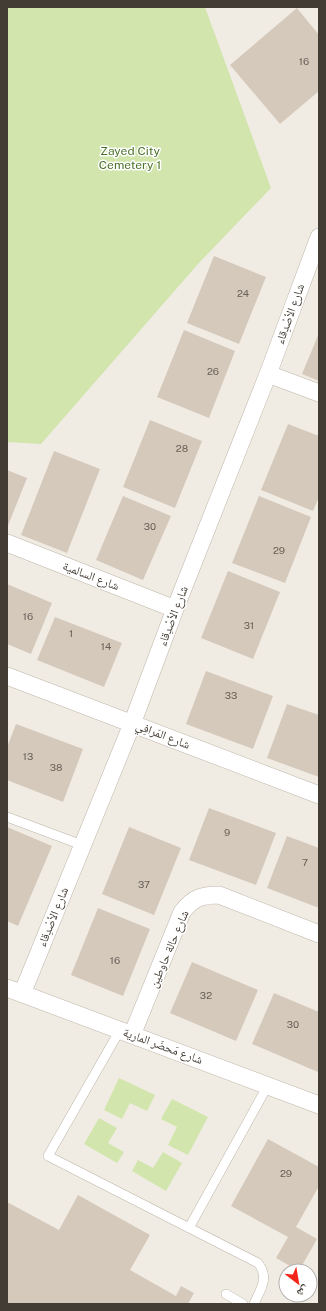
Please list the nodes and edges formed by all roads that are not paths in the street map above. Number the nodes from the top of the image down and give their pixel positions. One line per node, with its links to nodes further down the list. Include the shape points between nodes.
1 (319, 237): 2 (street, شارع الأصْدِقاء)
2 (268, 374): 3 (street); 5 (street, شارع الأصْدِقاء)
3 (319, 393)
4 (7, 543): 5 (street, شارع السالمية)
5 (175, 609): 7 (street, شارع الأصْدِقاء)
6 (7, 676): 7 (street, شارع المَرافِي)
7 (132, 724): 8 (street, شارع المَرافِي); 10 (street, شارع الأصْدِقاء)
8 (319, 795)
9 (7, 817): 10 (lane)
10 (82, 845): 12 (street, شارع الأصْدِقاء)
11 (319, 934): 13 (street, شارع حالة حاوطين, via 219,895 198,898 182,912)
12 (15, 990): 13 (street, شارع مَحضَر المارية)
13 (126, 1032): 14 (street, شارع مَحضَر المارية); 16 (lane, via 48,1156)
14 (268, 1085): 15 (street, شارع مَحضَر المارية); 16 (lane)
15 (319, 1105)
16 (189, 1228): 19 (lane, via 258,1263 265,1276)
17 (226, 1294): 18 (lane)
18 (244, 1304)
19 (254, 1304)

